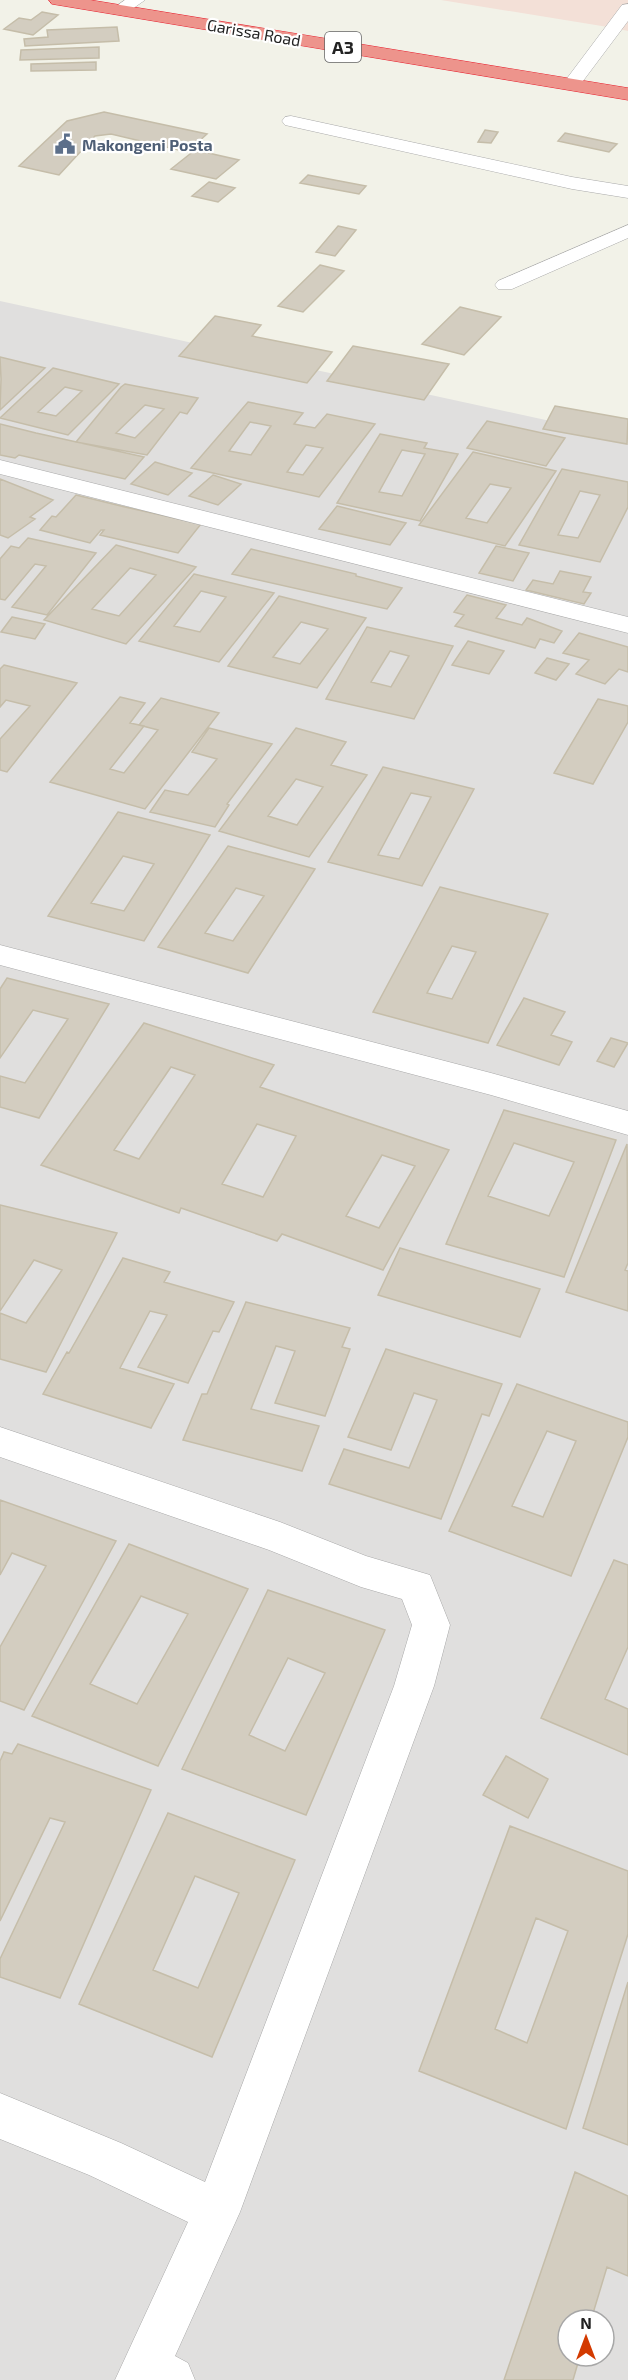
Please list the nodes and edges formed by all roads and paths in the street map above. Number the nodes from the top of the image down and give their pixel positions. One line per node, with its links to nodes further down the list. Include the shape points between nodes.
1 (58, 0): 4 (highway, Garissa Road / A3)
2 (137, 0): 4 (lane)
3 (628, 9): 5 (lane)
4 (120, 10): 5 (highway, Garissa Road / A3)
5 (571, 85): 6 (highway, Garissa Road / A3)
6 (628, 94)
7 (291, 122): 8 (lane)
8 (628, 192)
9 (628, 231): 10 (lane)
10 (505, 285)
11 (0, 467): 12 (street)
12 (628, 625)
13 (0, 955): 14 (street)
14 (628, 1123)
15 (0, 1442): 17 (street, via 280,1538 360,1571 416,1587 431,1625 414,1686)
16 (0, 2116): 17 (street, via 105,2159)
17 (217, 2212): 18 (street)
18 (151, 2376)

